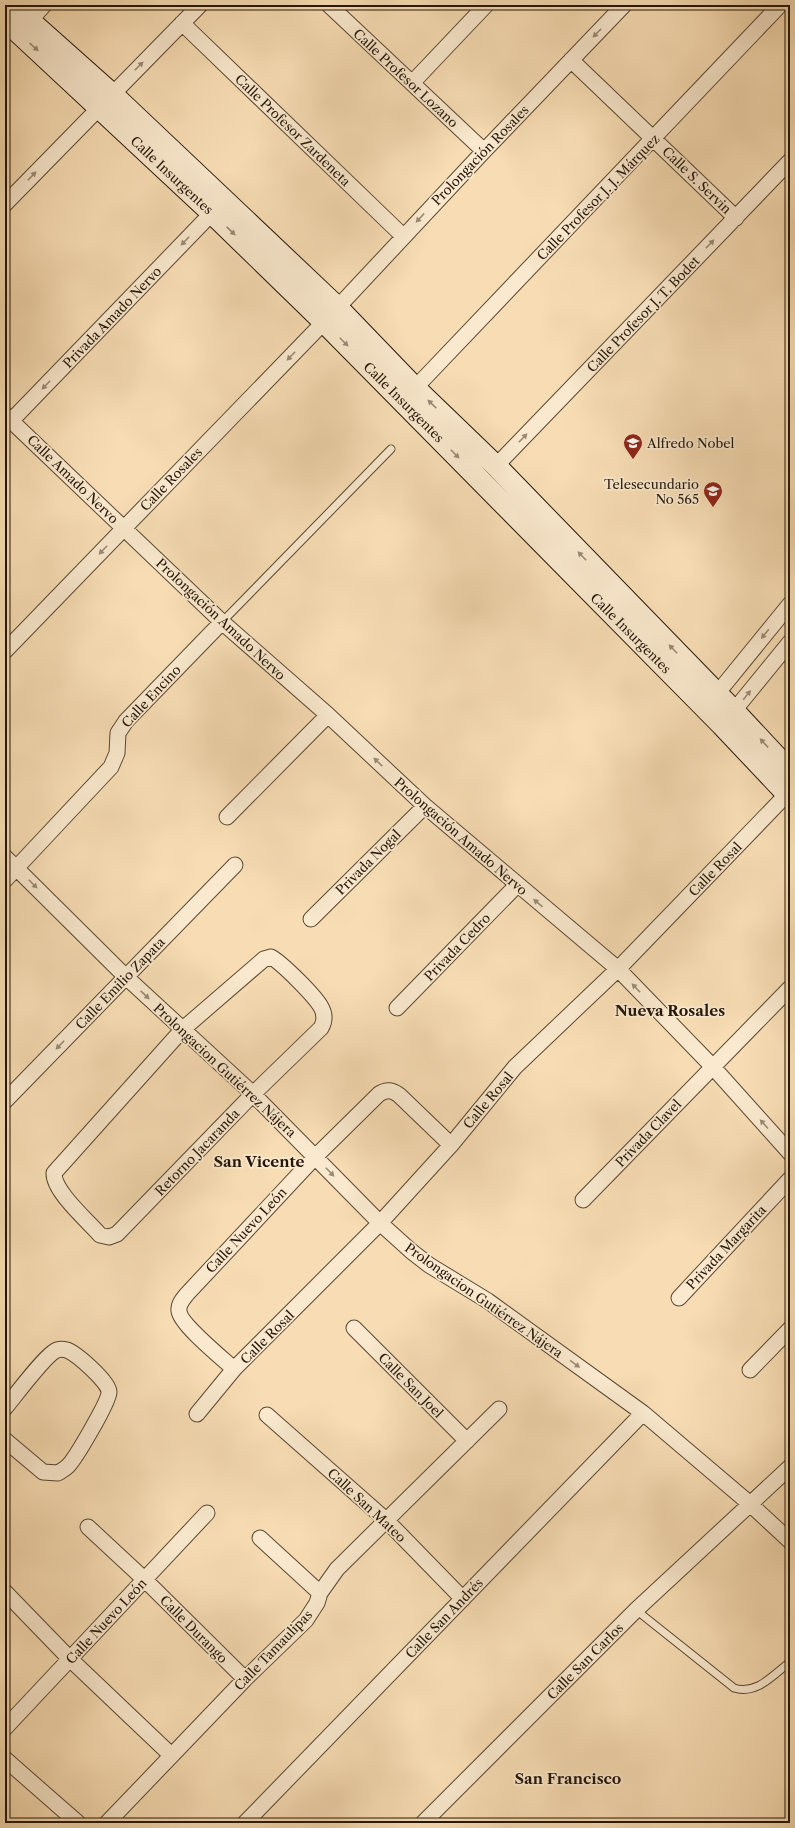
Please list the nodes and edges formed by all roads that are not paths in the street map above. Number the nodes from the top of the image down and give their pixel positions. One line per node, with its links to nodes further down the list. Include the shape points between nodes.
1 (12, 5): 9 (main road, Calle Insurgentes)
2 (44, 5): 9 (street)
3 (200, 5): 10 (street)
4 (486, 5): 12 (street)
5 (624, 5): 11 (street, Prolongación Rosales, one-way to 11)
6 (780, 5): 14 (street, Calle Profesor J. J. Márquez)
7 (339, 8): 12 (street, Calle Profesor Lozano)
8 (5, 20): 13 (main road, Calle Insurgentes, one-way to 13)
9 (30, 21): 13 (main road, Calle Insurgentes)
10 (182, 24): 13 (street, one-way to 10); 20 (street, Calle Profesor Zardeneta)
11 (571, 60): 14 (street, Calle S. Servin); 15 (street, Prolongación Rosales)
12 (412, 83): 15 (street, Calle Profesor Lozano)
13 (106, 101): 17 (street, one-way to 13); 18 (main road, Calle Insurgentes); 21 (main road, Calle Insurgentes)
14 (653, 138): 19 (street, Calle S. Servin); 22 (street, Calle Profesor J. J. Márquez)
15 (484, 151): 20 (street, Prolongación Rosales, one-way to 20)
16 (790, 161): 19 (street, Calle Profesor J. T. Bodet)
17 (5, 204)
18 (212, 213): 21 (main road, Calle Insurgentes, one-way to 21); 23 (street, Privada Amado Nervo, one-way to 23)
19 (736, 218): 25 (street, Calle Profesor J. T. Bodet, one-way to 19)
20 (403, 236): 21 (street, Prolongación Rosales)
21 (330, 314): 22 (main road, Calle Insurgentes); 26 (street, Calle Rosales, one-way to 26); 31 (main road, Calle Insurgentes, one-way to 31)
22 (415, 388): 25 (main road, Calle Insurgentes, one-way to 22)
23 (8, 418): 26 (street, Calle Amado Nervo)
24 (391, 449): 28 (lane)
25 (496, 466): 31 (main road, Calle Insurgentes, one-way to 25)
26 (124, 528): 28 (street, Prolongación Amado Nervo); 30 (street, Calle Rosales, one-way to 30)
27 (790, 604): 31 (street, one-way to 31)
28 (222, 622): 32 (street, Prolongación Amado Nervo); 40 (street, Calle Encino, via 126,721 118,733 117,753 111,767)
29 (790, 642): 33 (street, one-way to 29)
30 (5, 651)
31 (711, 701): 33 (main road, Calle Insurgentes)
32 (328, 715): 36 (street, Prolongación Amado Nervo, one-way to 32); 37 (street)
33 (728, 718): 34 (main road, Calle Insurgentes, one-way to 33); 35 (main road, Calle Insurgentes)
34 (790, 771)
35 (789, 794): 44 (street, Calle Rosal)
36 (425, 806): 42 (street, Prolongación Amado Nervo); 43 (street, Privada Nogal)
37 (227, 817)
38 (5, 857): 40 (street, Prolongacion Gutiérrez Nájera)
39 (235, 865): 45 (street, Calle Emilio Zapata)
40 (17, 868): 41 (street, Calle Encino); 45 (street, Prolongacion Gutiérrez Nájera, one-way to 45)
41 (5, 880)
42 (517, 885): 44 (street, Prolongación Amado Nervo, one-way to 42); 47 (street, Privada Cedro)
43 (310, 919)
44 (618, 969): 49 (street, Prolongación Amado Nervo, one-way to 44); 52 (street, Calle Rosal, via 515,1067)
45 (126, 977): 48 (street, Prolongacion Gutiérrez Nájera, one-way to 48); 51 (street, Calle Emilio Zapata, one-way to 51)
46 (790, 988): 49 (street, Privada Clavel)
47 (397, 1008)
48 (183, 1029): 50 (street, Prolongacion Gutiérrez Nájera); 50 (street, Retorno Jacaranda, via 264,959 271,957 276,960 318,1002 324,1023); 50 (street, Retorno Jacaranda, via 54,1173 58,1188 100,1235 109,1237 117,1234)
49 (712, 1066): 53 (street, Prolongación Amado Nervo, one-way to 49); 56 (street, Privada Clavel)
50 (252, 1094): 54 (street, Prolongacion Gutiérrez Nájera)
51 (5, 1101)
52 (451, 1145): 54 (street, Calle Nuevo León, via 399,1095 385,1090); 57 (street, Calle Rosal)
53 (790, 1152)
54 (316, 1156): 57 (street, Prolongacion Gutiérrez Nájera, one-way to 57); 61 (street, Calle Nuevo León, via 179,1305 184,1323)
55 (790, 1178): 58 (street, Privada Margarita)
56 (583, 1200)
57 (380, 1223): 61 (street, Calle Rosal); 65 (street, Prolongacion Gutiérrez Nájera, one-way to 65, via 429,1265 488,1301)
58 (679, 1298)
59 (354, 1328): 69 (street, Calle San Joel)
60 (790, 1329): 62 (street)
61 (234, 1369): 66 (street, Calle Rosal)
62 (750, 1370)
63 (5, 1408): 68 (street, via 44,1360 60,1349 75,1355 105,1383 109,1391 108,1400 102,1411 68,1466 58,1473 43,1472)
64 (499, 1409): 69 (street, Calle Tamaulipas)
65 (643, 1413): 71 (street, Prolongacion Gutiérrez Nájera); 80 (street, Calle San Andrés)
66 (197, 1414)
67 (267, 1415): 73 (street, Calle San Mateo)
68 (5, 1440)
69 (468, 1441): 73 (street, Calle Tamaulipas)
70 (790, 1467): 71 (street, Calle San Carlos)
71 (749, 1503): 76 (street, Prolongacion Gutiérrez Nájera); 81 (street, Calle San Carlos)
72 (207, 1513): 77 (street, Calle Nuevo León)
73 (386, 1520): 79 (street, Calle Tamaulipas, via 337,1569); 80 (street, Calle San Mateo)
74 (88, 1527): 77 (street, Calle Durango)
75 (260, 1538): 79 (street)
76 (790, 1541)
77 (144, 1579): 82 (street, Calle Nuevo León); 84 (street, Calle Durango)
78 (5, 1592): 82 (street)
79 (320, 1592): 84 (street, Calle Tamaulipas, via 314,1610 306,1620)
80 (463, 1599): 90 (street, Calle San Andrés)
81 (636, 1610): 83 (lane, via 734,1688 750,1690 758,1687); 91 (street, Calle San Carlos)
82 (70, 1659): 85 (street, Calle Nuevo León); 86 (street)
83 (790, 1662)
84 (245, 1679): 86 (street, Calle Tamaulipas)
85 (5, 1728)
86 (171, 1755): 89 (street, Calle Tamaulipas)
87 (5, 1759): 88 (street)
88 (78, 1823)
89 (107, 1823)
90 (245, 1823)
91 (423, 1823)

